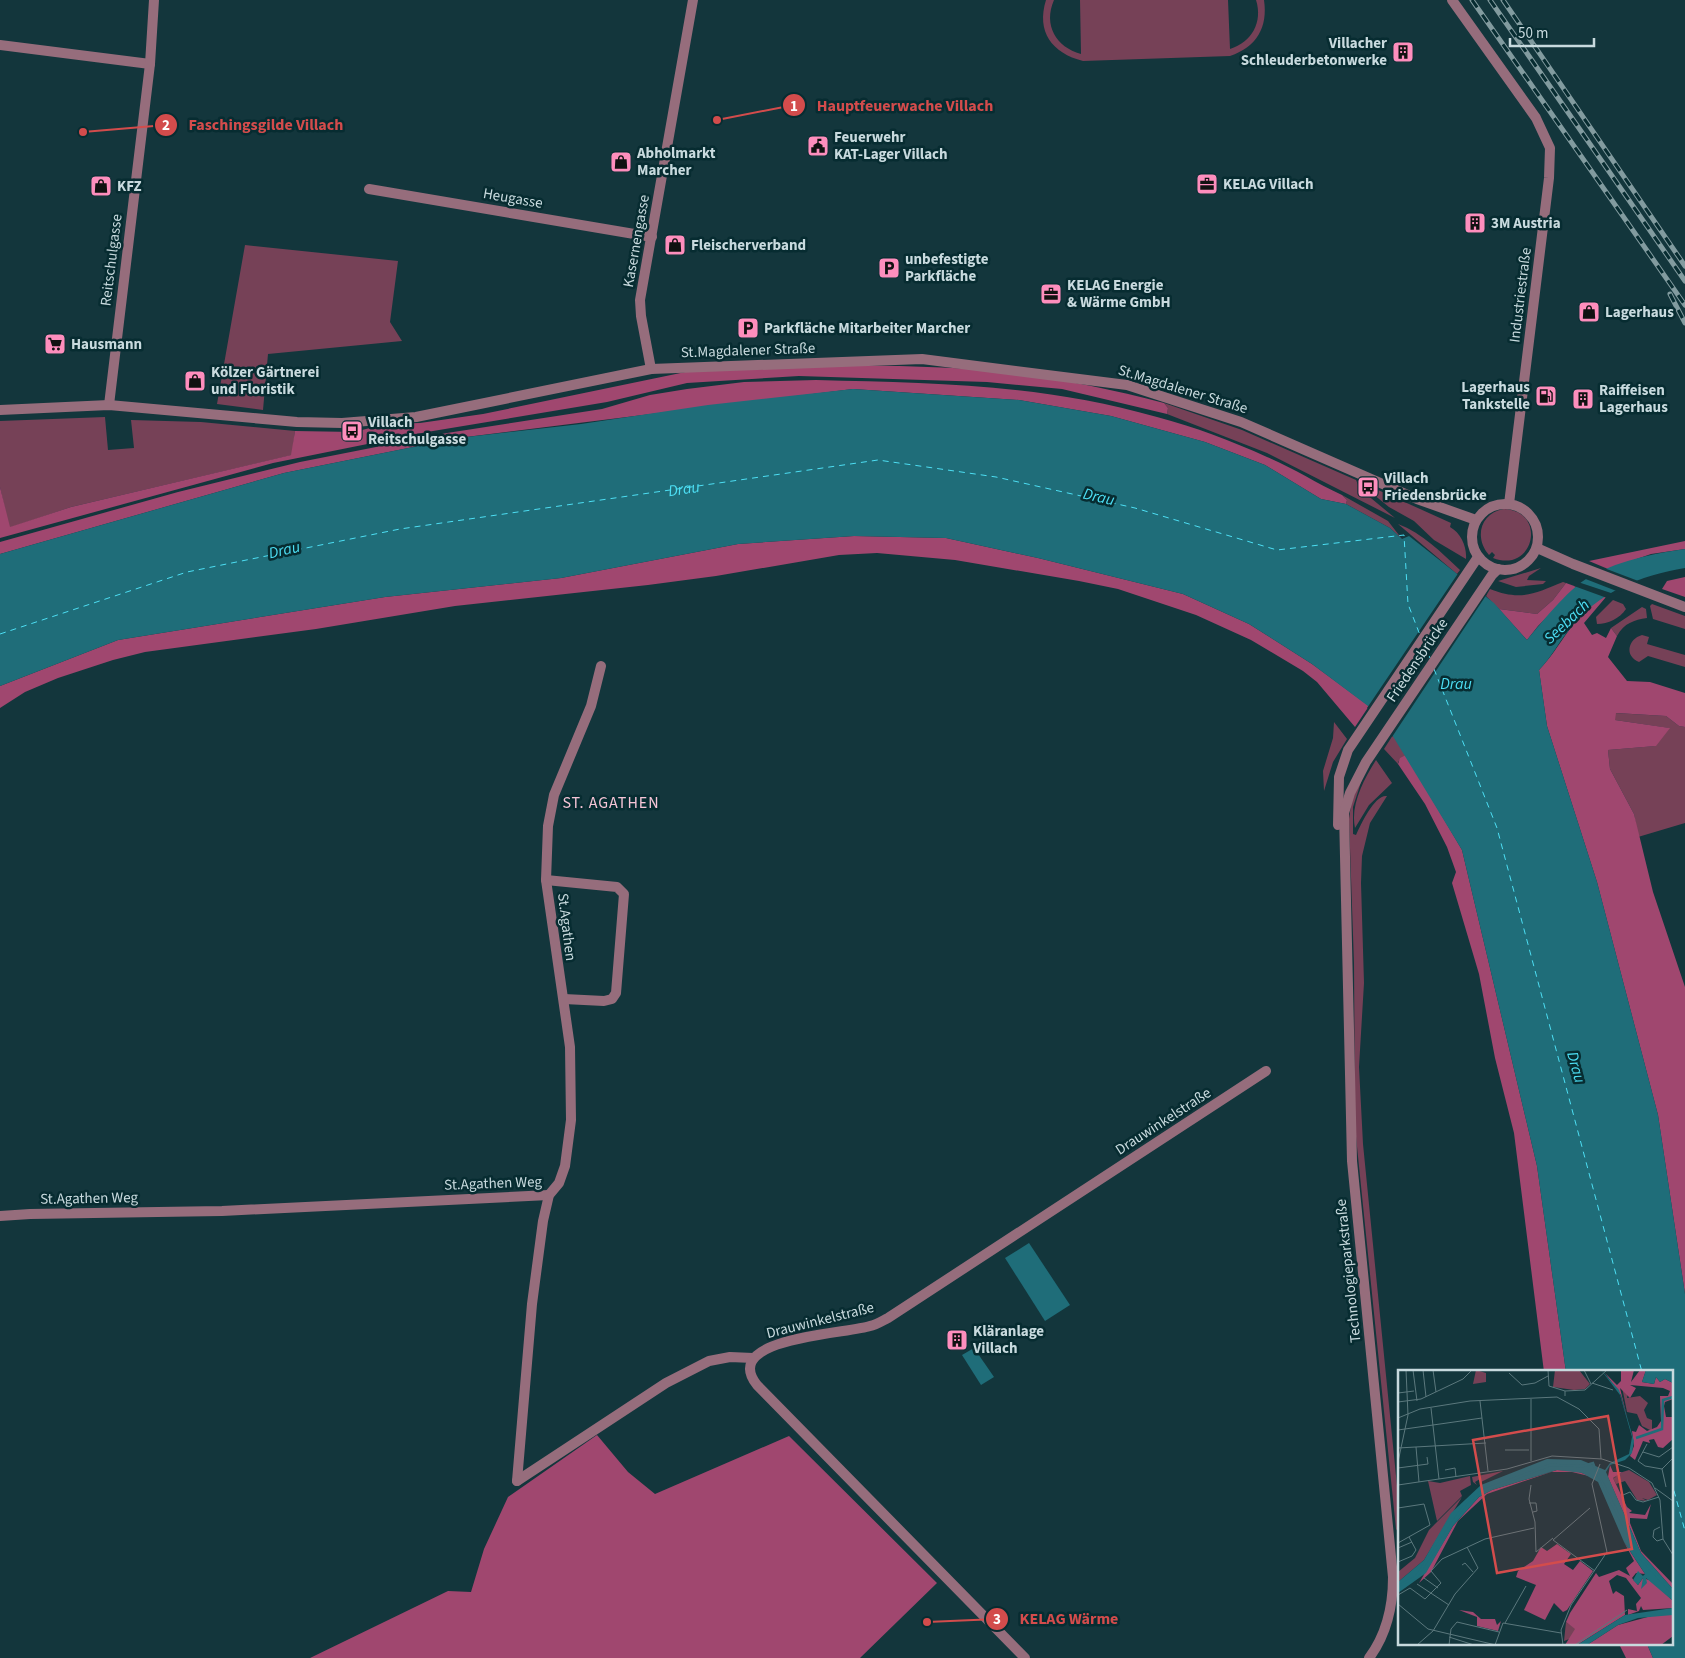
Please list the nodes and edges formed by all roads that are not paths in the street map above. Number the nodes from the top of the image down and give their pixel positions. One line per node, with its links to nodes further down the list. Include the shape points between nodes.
1 (154, 0): 5 (street, Reitschulgasse)
2 (693, 0): 7 (street, Kasernengasse)
3 (1452, 0): 11 (street, Industriestraße, via 1536,118 1550,148)
4 (0, 45): 5 (street)
5 (150, 64): 9 (street, Reitschulgasse)
6 (369, 189): 7 (street, Heugasse)
7 (652, 236): 8 (street, Kasernengasse, via 640,307)
8 (651, 369): 9 (street, St.Magdalener Straße, via 416,417 342,423 297,422); 12 (street, St.Magdalener Straße, via 922,359 1120,384 1241,422 1417,499)
9 (109, 404): 10 (street, St.Magdalener Straße)
10 (0, 410)
11 (1509, 504): 12 (street, via 1496,505); 13 (street, via 1527,512 1536,524)
12 (1476, 520): 14 (street, via 1472,536)
13 (1537, 548): 15 (street, via 1524,564); 16 (street)
14 (1476, 560): 15 (street); 18 (street, Friedensbrücke)
15 (1495, 572): 19 (street, Friedensbrücke)
16 (1685, 607)
17 (601, 666): 21 (street, St.Agathen, via 591,706 554,795 548,826)
18 (1348, 750): 20 (street, Technologieparkstraße, via 1341,768 1337,800)
19 (1366, 762): 20 (street, Technologieparkstraße, via 1344,813)
20 (1345, 875): 28 (street, Technologieparkstraße, via 1352,1161 1393,1577 1389,1618 1383,1636)
21 (546, 880): 22 (street, St.Agathen, via 558,977); 22 (street, via 616,887 624,894 616,993 612,999 604,1001)
22 (564, 998): 24 (street, St.Agathen, via 570,1046 570,1120 566,1166 559,1183)
23 (1266, 1071): 26 (street, Drauwinkelstraße, via 888,1318 871,1326 785,1342 766,1348)
24 (549, 1195): 25 (street, St.Agathen Weg, via 222,1211); 26 (street, St.Agathen Weg, via 532,1304 517,1481 658,1388 700,1365 730,1358)
25 (0, 1216)
26 (753, 1358): 27 (street, Drauwinkelstraße, via 749,1370 757,1386)
27 (1025, 1658)
28 (1369, 1658)

